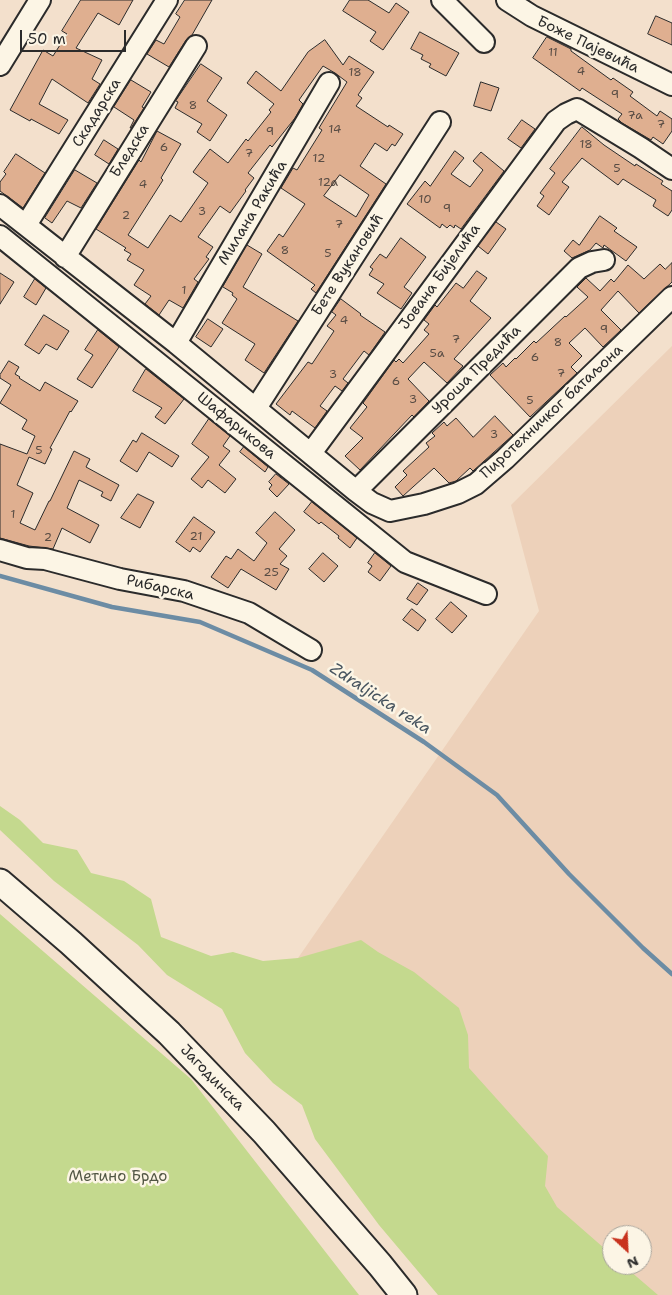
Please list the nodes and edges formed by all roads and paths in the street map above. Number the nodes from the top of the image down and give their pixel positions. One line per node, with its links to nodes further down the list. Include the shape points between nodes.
1 (40, 0): 7 (street)
2 (168, 0): 13 (street, Скадарска)
3 (442, 0): 5 (street)
4 (507, 0): 9 (street, Боже Пајевића, via 532,16)
5 (484, 42)
6 (196, 46): 15 (street, Бледска)
7 (0, 65)
8 (329, 83): 18 (street, Милана Ракића)
9 (672, 85)
10 (440, 122): 19 (street, Бете Вукановић)
11 (672, 169): 20 (street, Јована Бијелића, via 577,110 556,121)
12 (0, 205): 13 (street)
13 (26, 225): 15 (street)
14 (0, 236): 23 (street, Шафарикова, via 405,562)
15 (65, 257): 18 (street)
16 (604, 260): 21 (street, Уроша Предића, via 579,268)
17 (672, 297): 21 (street, Пиротехничког батаљона, via 476,484 424,504 390,511 372,503)
18 (176, 344): 19 (street)
19 (256, 408): 20 (street)
20 (311, 453): 21 (street)
21 (356, 490)
22 (0, 550): 24 (street, Рибарска, via 184,591 249,613)
23 (486, 594)
24 (311, 650)
25 (0, 882): 26 (main road, Јагодинска, via 127,993 188,1052 264,1132)
26 (404, 1295)

